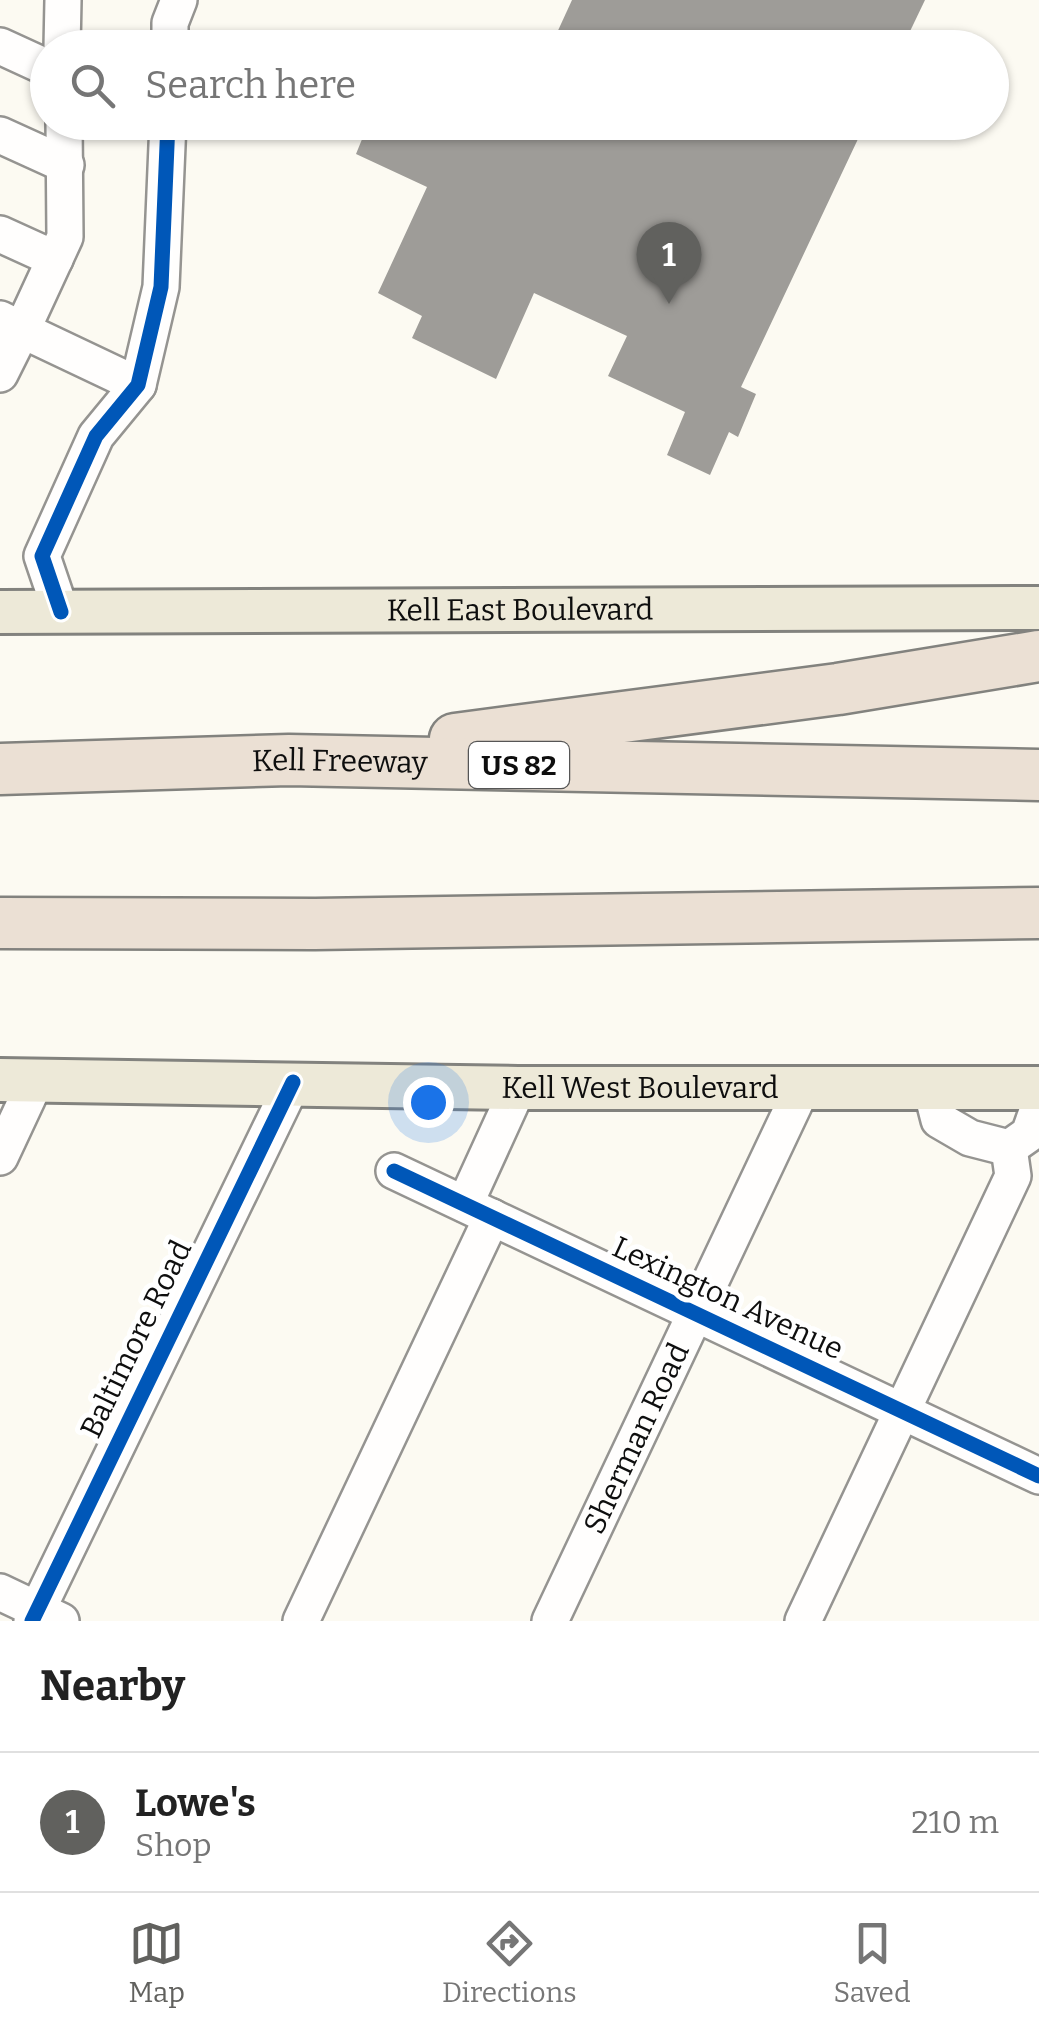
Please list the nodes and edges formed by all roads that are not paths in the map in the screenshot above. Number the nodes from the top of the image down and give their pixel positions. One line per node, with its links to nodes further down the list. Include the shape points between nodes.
1 (62, 0): 3 (street)
2 (178, 0): 4 (street)
3 (62, 30)
4 (170, 30)
5 (0, 46): 6 (street)
6 (30, 60)
7 (0, 134): 10 (street)
8 (65, 140): 10 (street)
9 (167, 140): 15 (street, via 160,287)
10 (66, 165): 12 (street, via 65,236)
11 (0, 234): 12 (street)
12 (55, 259): 13 (street)
13 (11, 325): 14 (street); 15 (street)
14 (0, 374)
15 (138, 385): 18 (street, via 96,436 42,556)
16 (1039, 608): 18 (main road, Kell East Boulevard)
17 (0, 612): 18 (main road, Kell East Boulevard)
18 (60, 612)
19 (1039, 656): 20 (highway, via 838,689)
20 (289, 760): 21 (highway, Kell Freeway / US 82); 22 (highway, Kell Freeway / US 82)
21 (0, 769)
22 (1039, 775)
23 (1039, 913): 25 (highway)
24 (0, 923): 25 (highway)
25 (315, 924): 26 (highway)
26 (0, 955)
27 (18, 1080): 28 (main road, Kell West Boulevard); 35 (street)
28 (293, 1082): 29 (main road, Kell West Boulevard); 42 (street, Baltimore Road)
29 (518, 1088): 32 (main road, Kell West Boulevard); 37 (street)
30 (1039, 1088): 31 (main road, Kell West Boulevard)
31 (930, 1089): 32 (main road, Kell West Boulevard); 34 (street, via 939,1120 970,1138)
32 (800, 1090): 38 (street, Sherman Road)
33 (1039, 1106): 34 (street, via 1029,1134)
34 (1009, 1148): 39 (street, via 1013,1176)
35 (0, 1156)
36 (394, 1171): 37 (street, Lexington Avenue)
37 (479, 1211): 38 (street, Lexington Avenue); 43 (street)
38 (695, 1313): 39 (street, Lexington Avenue); 44 (street, Sherman Road)
39 (902, 1411): 40 (street, Lexington Avenue); 45 (street)
40 (1039, 1476)
41 (0, 1592): 42 (street)
42 (44, 1617)
43 (300, 1621)
44 (550, 1621)
45 (802, 1621)

